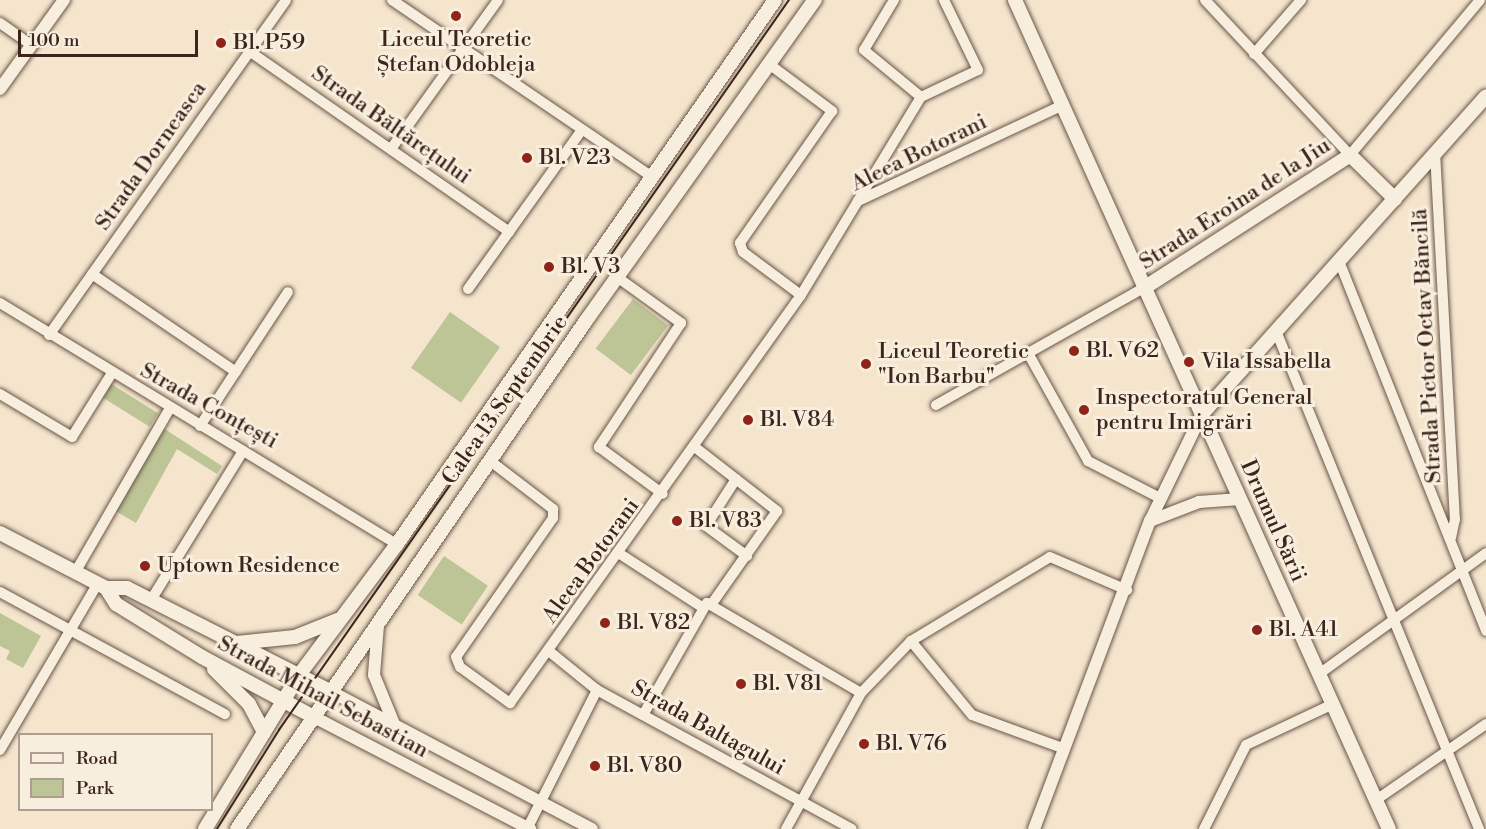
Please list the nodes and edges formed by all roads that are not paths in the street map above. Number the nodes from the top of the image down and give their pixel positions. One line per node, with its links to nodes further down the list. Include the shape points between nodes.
1 (64, 0): 14 (street)
2 (286, 0): 16 (street, Strada Dorneasca)
3 (392, 0): 15 (street)
4 (498, 0): 15 (street)
5 (775, 0): 27 (main road, Calea 13 Septembrie)
6 (815, 0): 18 (main road, Calea 13 Septembrie)
7 (894, 0): 21 (street, via 864,50)
8 (944, 0): 21 (street, via 978,70)
9 (1015, 0): 22 (main road, Drumul Sării)
10 (1205, 0): 17 (street)
11 (1301, 0): 17 (street)
12 (1480, 0): 26 (street)
13 (0, 23): 14 (street)
14 (32, 45): 19 (street)
15 (463, 49): 23 (street); 24 (street)
16 (249, 51): 24 (street, Strada Băltărețului); 32 (street, Strada Dorneasca)
17 (1254, 54): 26 (street)
18 (769, 64): 33 (main road, Calea 13 Septembrie); 37 (street, via 832,111 740,243 743,252)
19 (0, 89)
20 (1486, 96): 25 (main road)
21 (921, 97): 29 (street)
22 (1061, 106): 29 (street, Aleea Botorani); 34 (main road, Drumul Sării)
23 (582, 130): 27 (street); 30 (street)
24 (391, 149): 30 (street, Strada Băltărețului)
25 (1436, 152): 28 (main road); 58 (street, Strada Pictor Octav Băncilă, via 1455,519)
26 (1350, 155): 28 (main road); 34 (main road, Strada Eroina de la Jiu)
27 (652, 177): 59 (main road, Calea 13 Septembrie)
28 (1395, 199): 31 (main road)
29 (856, 201): 37 (street, Aleea Botorani)
30 (509, 232): 35 (street)
31 (1339, 261): 39 (main road); 58 (street)
32 (92, 274): 40 (street, Strada Dorneasca); 42 (street)
33 (617, 277): 51 (main road, Calea 13 Septembrie); 53 (street, Aleea Botorani, via 681,323 599,447)
34 (1144, 288): 41 (street); 47 (main road, Drumul Sării)
35 (468, 289)
36 (288, 292): 42 (street)
37 (801, 295): 49 (street, Aleea Botorani)
38 (0, 303): 40 (street, Strada Conțești)
39 (1276, 331): 47 (main road); 72 (street)
40 (49, 335): 43 (street, Strada Conțești)
41 (1028, 353): 45 (street); 54 (street, via 1088,461)
42 (236, 372): 48 (street)
43 (112, 374): 44 (street, via 72,436); 46 (street, Strada Conțești)
44 (0, 394)
45 (936, 405)
46 (170, 408): 48 (street, Strada Conțești); 64 (street)
47 (1202, 414): 54 (street); 55 (main road, Drumul Sării)
48 (200, 426): 50 (street, Strada Conțești)
49 (696, 448): 52 (street); 53 (street, Aleea Botorani)
50 (243, 451): 59 (street, Strada Conțești, via 275,465); 68 (street)
51 (489, 460): 73 (main road, Calea 13 Septembrie); 78 (street, Aleea Botorani, via 548,502 553,518 470,634 458,662 510,703)
52 (736, 479): 62 (street, via 777,511); 62 (street, via 706,526)
53 (663, 494): 61 (street, Aleea Botorani)
54 (1160, 498): 56 (street)
55 (1240, 499): 56 (street, via 1199,502); 80 (main road, Drumul Sării)
56 (1150, 521): 66 (street)
57 (0, 532): 64 (main road, Strada Mihail Sebastian)
58 (1450, 539): 63 (street)
59 (397, 544): 71 (main road, Calea 13 Septembrie)
60 (1486, 553): 63 (street)
61 (620, 554): 70 (street); 78 (street, Aleea Botorani)
62 (747, 556): 69 (street)
63 (1461, 569): 72 (street); 75 (street)
64 (76, 572): 65 (main road, Strada Mihail Sebastian)
65 (102, 585): 68 (main road, Strada Mihail Sebastian, via 127,588); 74 (street); 79 (main road, Strada Mihail Sebastian, via 116,604)
66 (1127, 590): 77 (street, Strada Baltagului, via 1050,557); 93 (street)
67 (0, 592): 74 (street)
68 (151, 600): 76 (main road, Strada Mihail Sebastian)
69 (713, 602): 70 (street); 84 (street)
70 (702, 608): 88 (street)
71 (341, 617): 76 (main road, via 295,637 255,643); 81 (main road, Calea 13 Septembrie)
72 (1392, 621): 80 (street); 95 (street)
73 (378, 625): 83 (main road, Calea 13 Septembrie); 90 (street, Strada Mihail Sebastian, via 374,675)
74 (71, 629): 87 (street); 94 (street)
75 (1486, 631)
76 (225, 641): 81 (main road, Strada Mihail Sebastian)
77 (908, 643): 84 (street, Strada Baltagului); 93 (street, via 972,715)
78 (550, 652): 82 (street, Aleea Botorani)
79 (202, 657): 85 (main road, Strada Mihail Sebastian); 92 (main road, via 249,704)
80 (1319, 674): 86 (main road, Drumul Sării)
81 (299, 675): 83 (main road, Strada Mihail Sebastian); 85 (main road, Calea 13 Septembrie)
82 (597, 690): 88 (street, Strada Baltagului); 98 (street)
83 (330, 691): 89 (main road, Calea 13 Septembrie); 90 (street, Strada Mihail Sebastian)
84 (861, 693): 97 (street, Strada Baltagului)
85 (284, 699): 89 (main road, Strada Mihail Sebastian); 92 (main road, Calea 13 Septembrie)
86 (1333, 704): 96 (main road, Drumul Sării); 106 (street, via 1246,745)
87 (225, 714)
88 (644, 715): 97 (street, Strada Baltagului)
89 (312, 716): 99 (street, Strada Mihail Sebastian); 101 (main road, Calea 13 Septembrie)
90 (394, 724): 98 (street, Strada Mihail Sebastian)
91 (1486, 724): 95 (street)
92 (264, 732): 100 (main road, Calea 13 Septembrie)
93 (1065, 749): 105 (street)
94 (0, 750)
95 (1445, 753): 96 (street); 108 (street)
96 (1376, 800): 107 (main road, Drumul Sării)
97 (800, 801): 103 (street, Strada Baltagului); 104 (street, Strada Baltagului)
98 (540, 802): 99 (street); 102 (street, Strada Mihail Sebastian)
99 (528, 828)
100 (205, 829)
101 (237, 829)
102 (592, 829)
103 (786, 829)
104 (852, 829)
105 (1034, 829)
106 (1204, 829)
107 (1389, 829)
108 (1479, 829)

